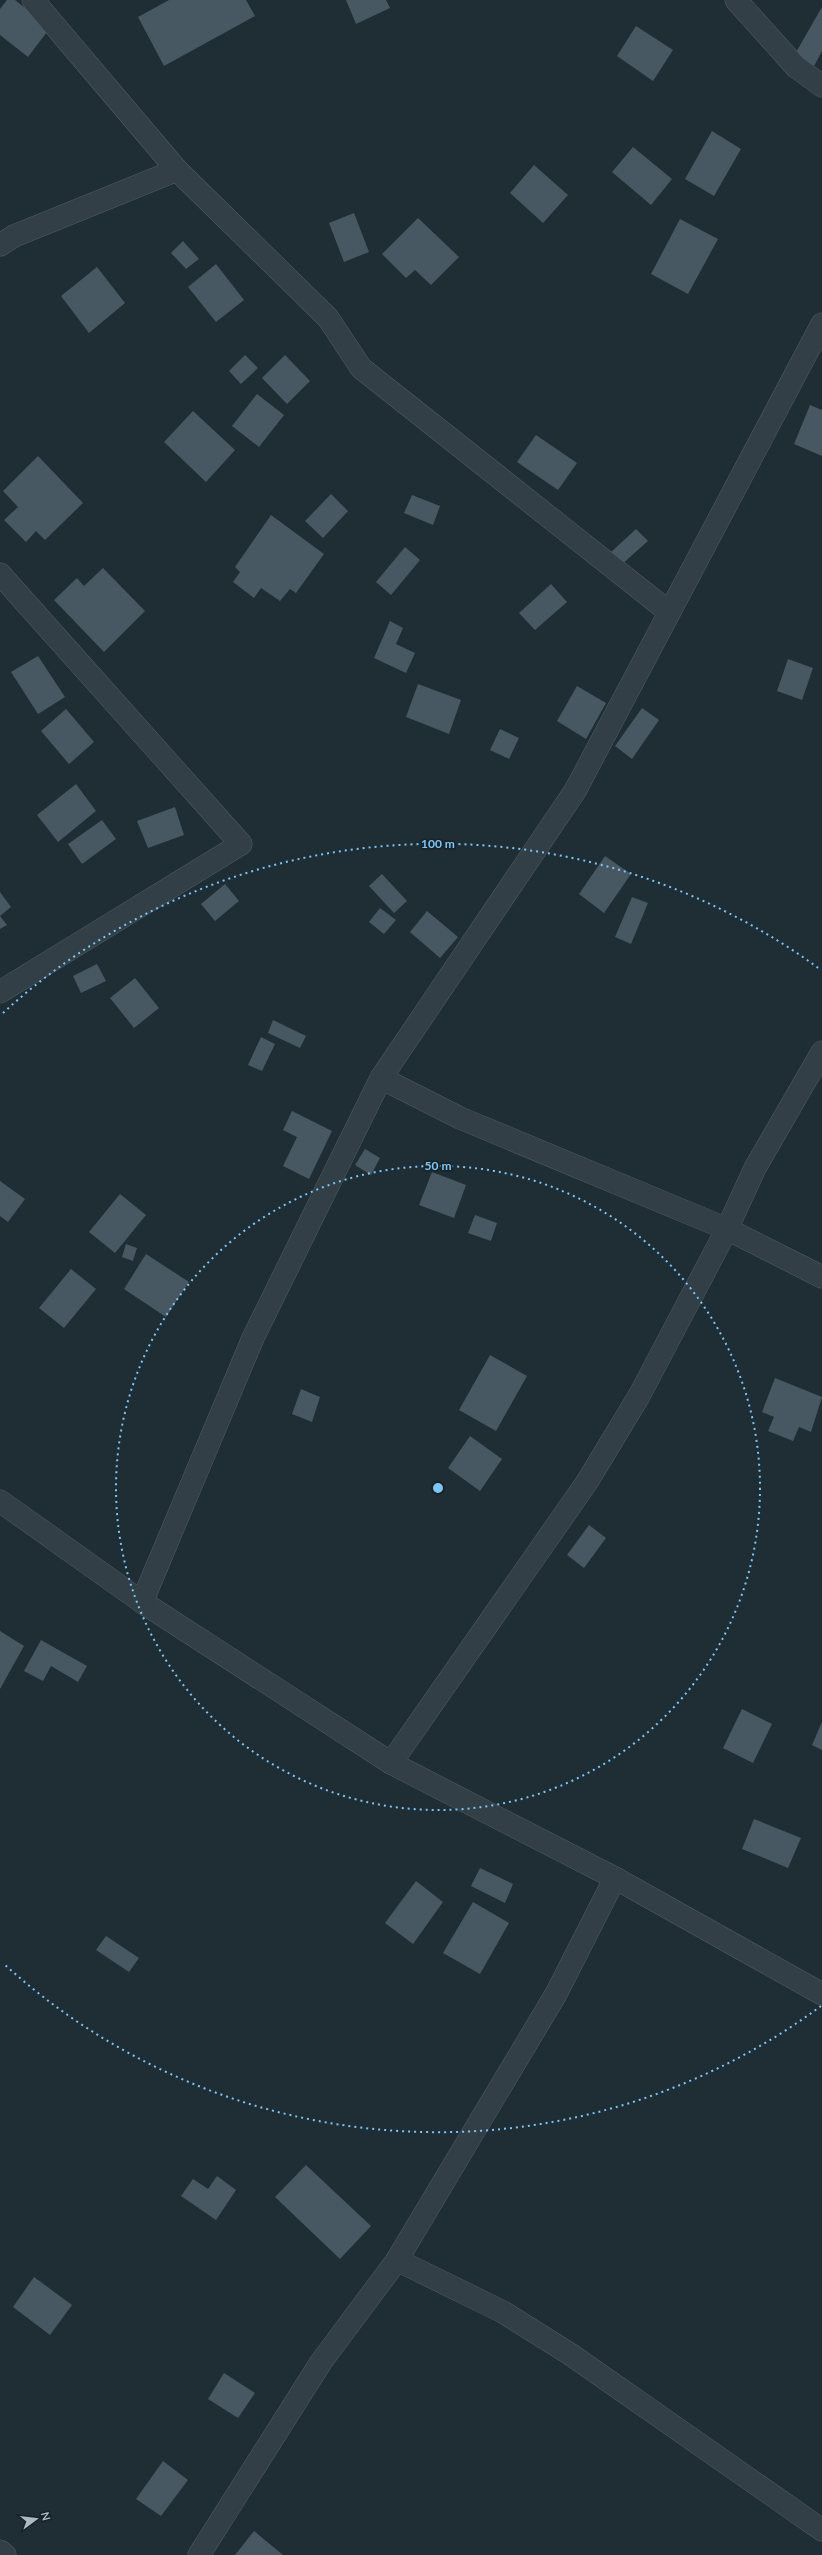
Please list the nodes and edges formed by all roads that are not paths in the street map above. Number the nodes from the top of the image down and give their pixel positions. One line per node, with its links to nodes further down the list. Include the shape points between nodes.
1 (33, 0): 4 (street)
2 (736, 0): 3 (street, via 796,67)
3 (822, 86)
4 (178, 170): 5 (street, via 14,236); 8 (street, via 328,318 361,368)
5 (0, 245)
6 (822, 324): 8 (street)
7 (0, 574): 9 (street, via 241,844)
8 (669, 612): 11 (street, via 575,791)
9 (0, 992)
10 (822, 1052): 12 (street, via 755,1168)
11 (381, 1078): 12 (street, via 460,1118); 15 (street, via 253,1338)
12 (727, 1230): 13 (street); 16 (street, via 639,1396 587,1482)
13 (822, 1277)
14 (0, 1501): 15 (street)
15 (142, 1602): 16 (street)
16 (391, 1763): 17 (street)
17 (615, 1878): 18 (street); 19 (street, via 556,1994)
18 (822, 1994)
19 (397, 2260): 20 (street, via 503,2312 570,2354); 23 (street, via 321,2362)
20 (822, 2530)
21 (0, 2551): 22 (street)
22 (5, 2555)
23 (199, 2555)

